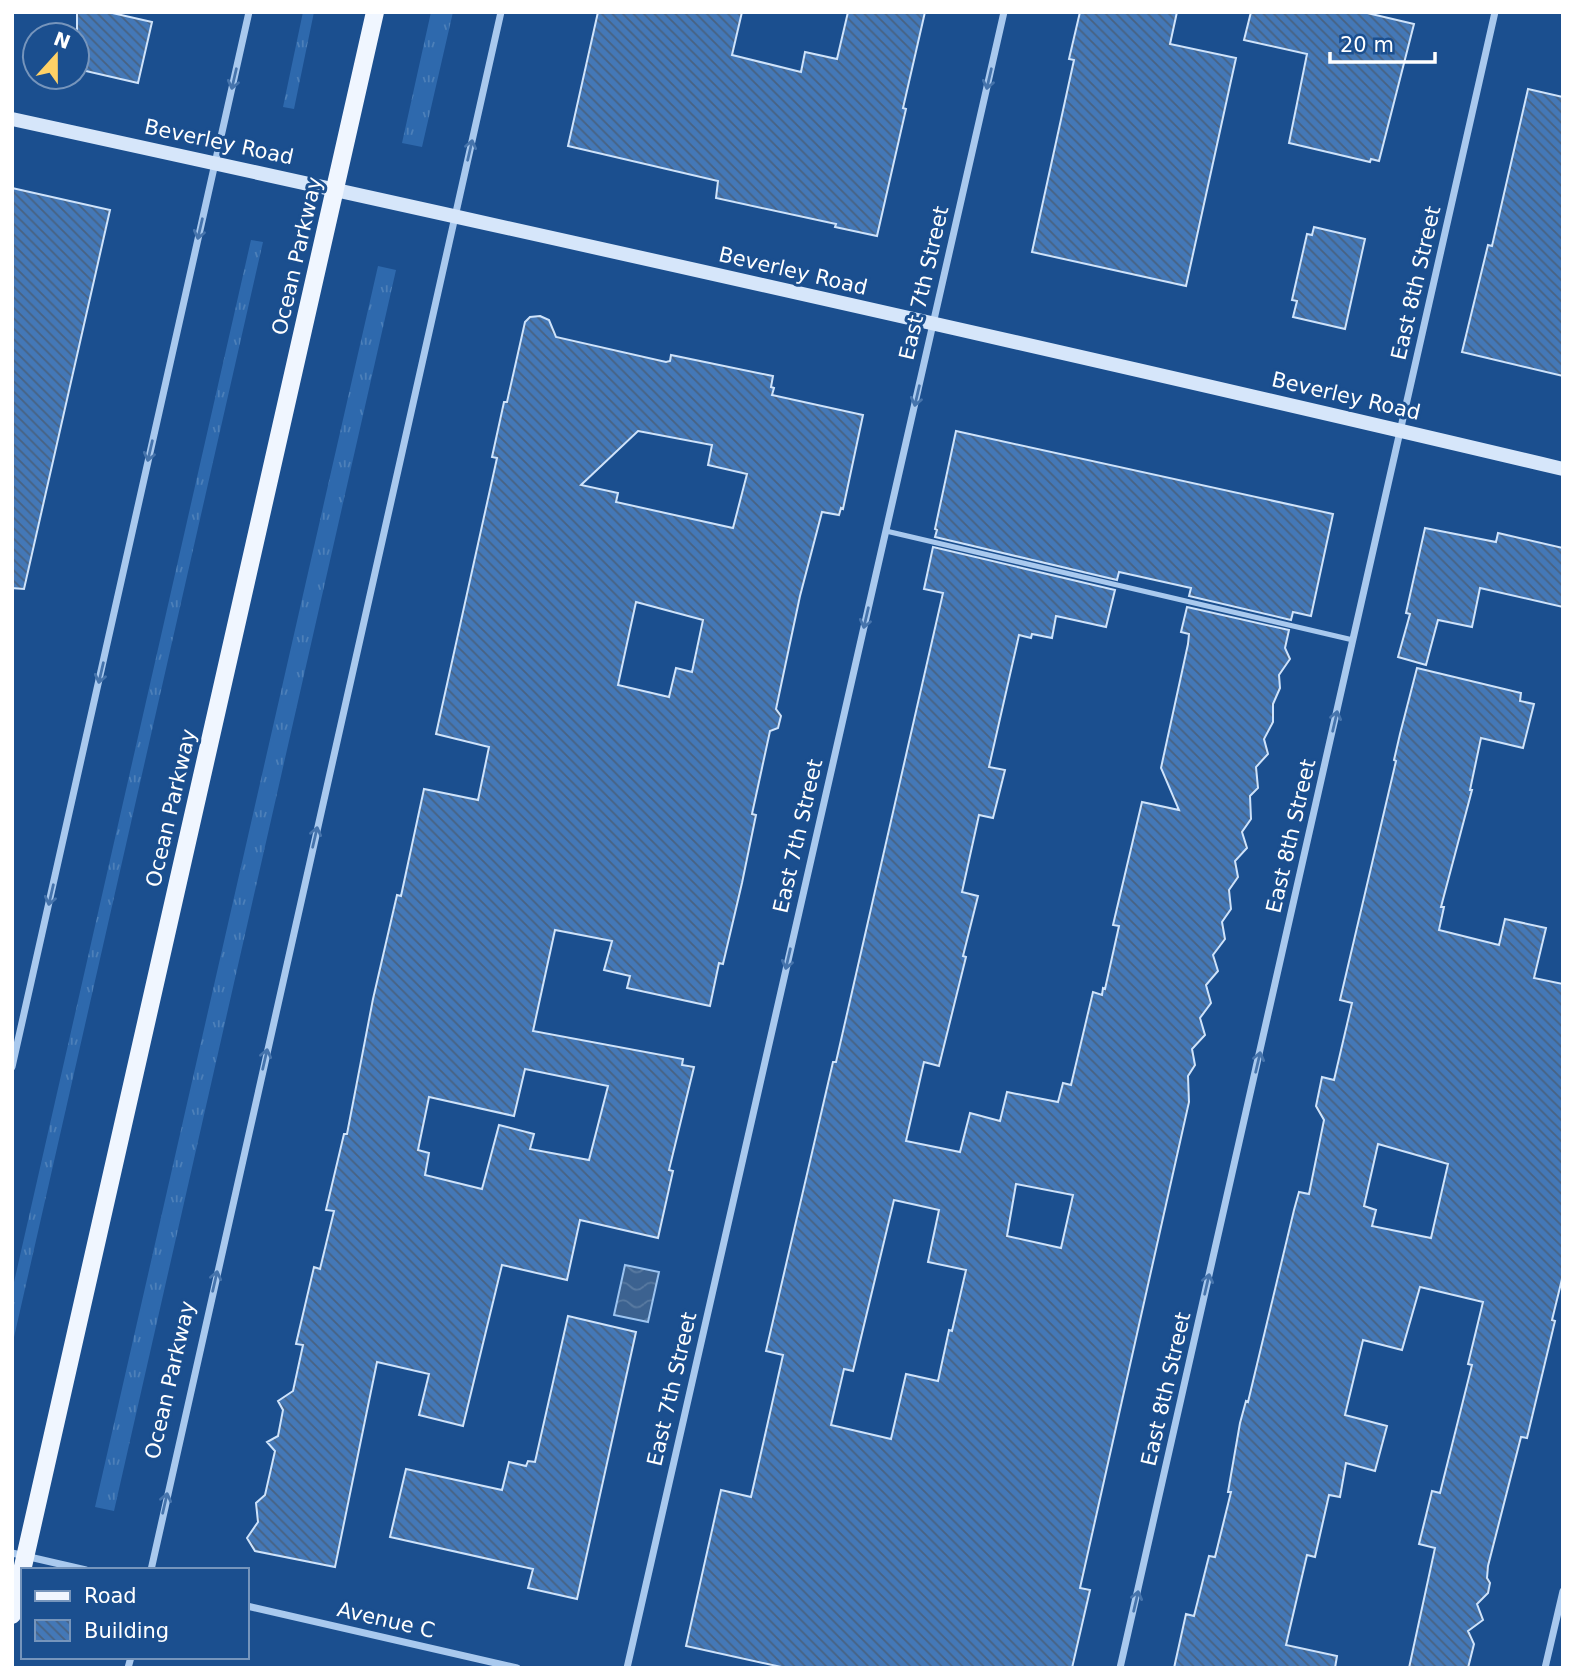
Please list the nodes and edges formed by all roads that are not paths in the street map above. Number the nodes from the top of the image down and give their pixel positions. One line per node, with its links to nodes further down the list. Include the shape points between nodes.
1 (250, 12): 7 (street, one-way to 7)
2 (374, 12): 8 (main road, Ocean Parkway)
3 (501, 12): 9 (street, Ocean Parkway, one-way to 3)
4 (1004, 12): 10 (street, East 7th Street, one-way to 10)
5 (1495, 12): 11 (street, East 8th Street)
6 (12, 118): 7 (street, Beverley Road)
7 (215, 163): 8 (street, Beverley Road); 15 (street, one-way to 15)
8 (335, 190): 9 (street, Beverley Road); 16 (main road, Ocean Parkway)
9 (455, 216): 10 (street, Beverley Road); 18 (street, Ocean Parkway, one-way to 9)
10 (933, 325): 11 (street, Beverley Road); 13 (street, East 7th Street, one-way to 13)
11 (1401, 430): 12 (street, Beverley Road); 14 (street, East 8th Street)
12 (1563, 470)
13 (886, 531): 14 (lane); 23 (street, East 7th Street, one-way to 23)
14 (1353, 640): 24 (street, East 8th Street, one-way to 14)
15 (12, 1067)
16 (19, 1555): 17 (street); 21 (main road, Ocean Parkway)
17 (77, 1568)
18 (151, 1568)
19 (1563, 1591): 25 (street)
20 (248, 1606): 22 (street, Avenue C)
21 (12, 1615)
22 (517, 1668)
23 (627, 1668)
24 (1120, 1668)
25 (1545, 1668)

